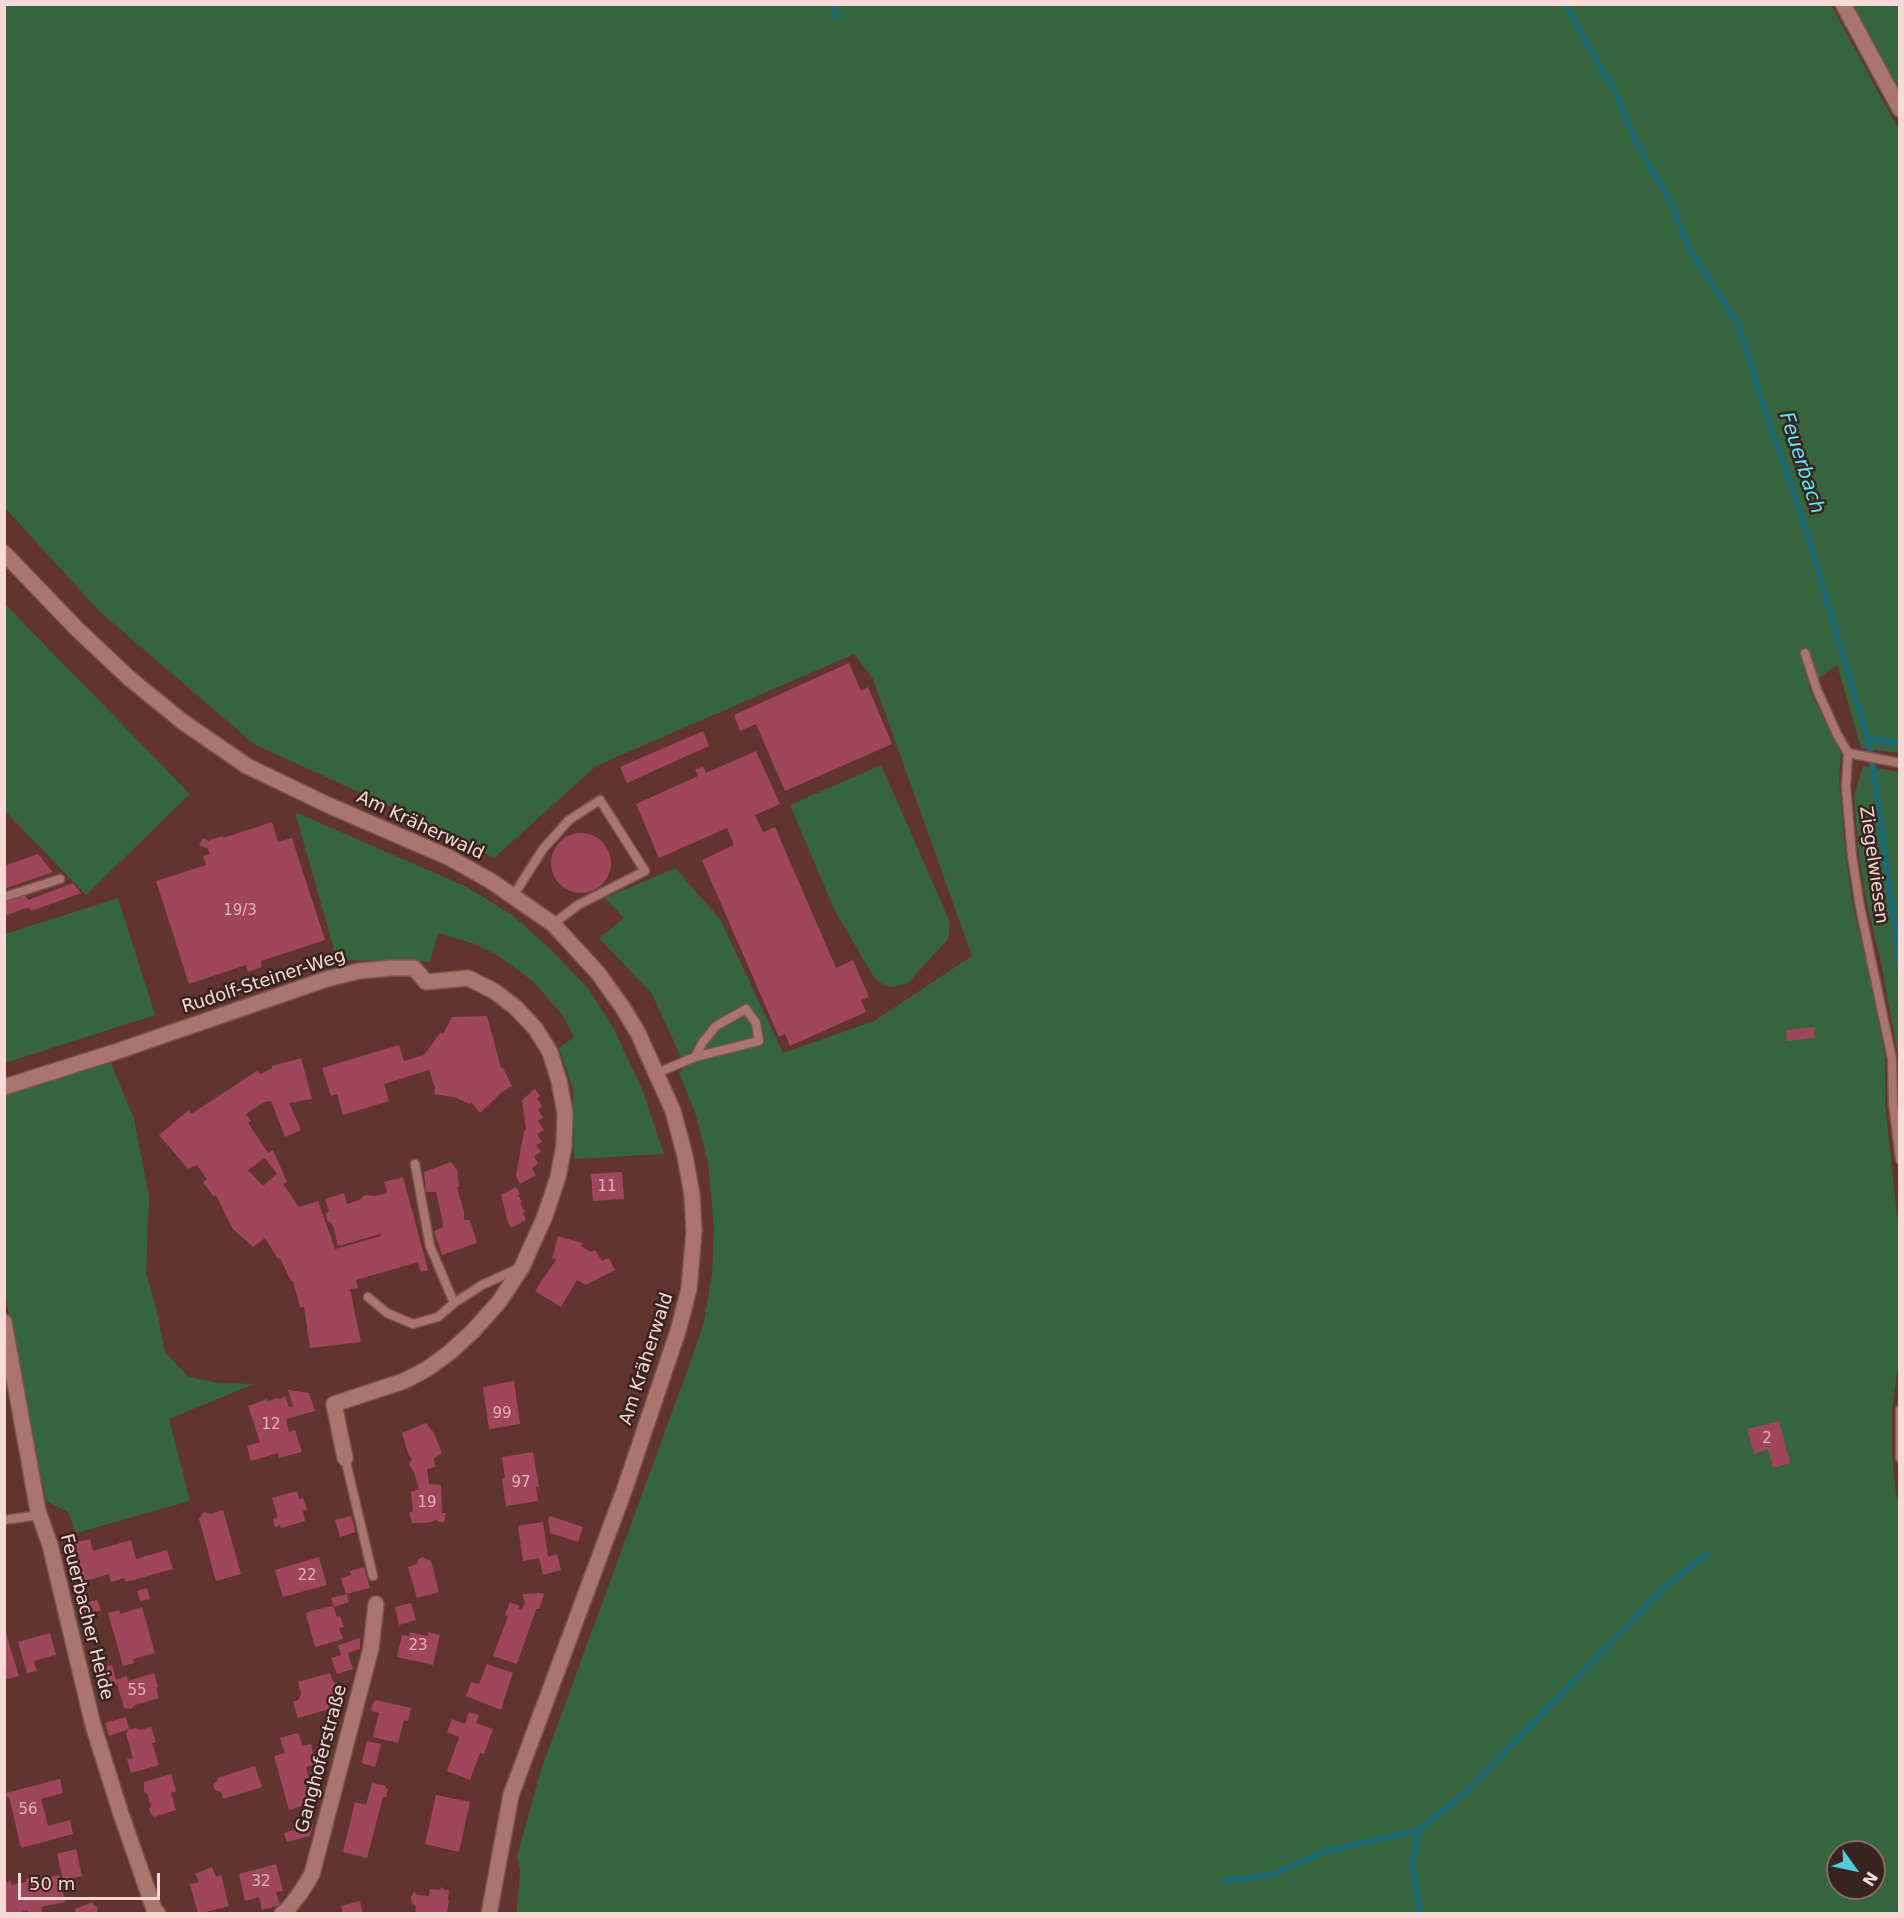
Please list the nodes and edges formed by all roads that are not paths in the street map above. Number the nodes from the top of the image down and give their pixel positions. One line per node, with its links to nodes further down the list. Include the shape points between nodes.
1 (1843, 4): 2 (street)
2 (1899, 109)
3 (4, 553): 8 (street, Am Kräherwald, via 129,678 247,766 448,856)
4 (1805, 653): 5 (lane, via 1817,690)
5 (1848, 753): 6 (lane); 14 (lane, Ziegelwiesen, via 1846,787 1852,856 1892,1059)
6 (1899, 763)
7 (60, 879): 9 (lane)
8 (513, 896): 10 (street, Am Kräherwald); 10 (lane, via 543,849 569,820 600,800 645,871 578,904)
9 (4, 897)
10 (553, 924): 12 (street, Am Kräherwald, via 624,1008)
11 (695, 1057): 11 (lane, via 759,1041 756,1023 746,1009 716,1026); 12 (lane)
12 (657, 1073): 30 (street, Am Kräherwald, via 673,1111 692,1195 694,1231 689,1289 625,1488 511,1795)
13 (4, 1087): 16 (street, Rudolf-Steiner-Weg, via 359,971 414,968 426,982 468,978 494,991 535,1028 550,1052 563,1102 564,1146 558,1177)
14 (1899, 1160)
15 (415, 1164): 18 (lane, via 430,1246)
16 (522, 1267): 18 (lane); 22 (street, Rudolf-Steiner-Weg, via 499,1302 449,1353 404,1381 334,1404)
17 (368, 1297): 18 (lane, via 387,1313 413,1324 438,1317)
18 (454, 1303)
19 (4, 1322): 20 (street, Feuerbacher Heide)
20 (8, 1355): 24 (street, Feuerbacher Heide)
21 (1899, 1410): 23 (lane)
22 (345, 1458): 26 (lane, Rudolf-Steiner-Weg)
23 (1899, 1458)
24 (39, 1515): 25 (lane); 28 (street, Feuerbacher Heide, via 50,1545 93,1725)
25 (4, 1520)
26 (373, 1576)
27 (376, 1604): 29 (street, Ganghoferstraße, via 371,1648 312,1874)
28 (158, 1914)
29 (282, 1914)
30 (489, 1914)

